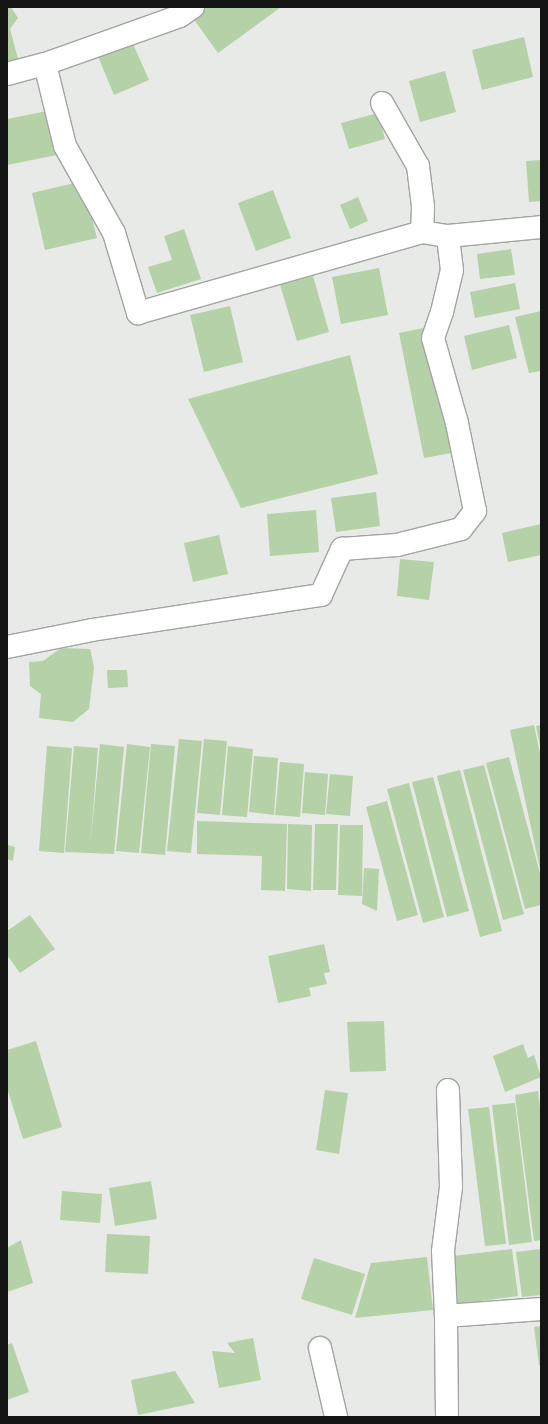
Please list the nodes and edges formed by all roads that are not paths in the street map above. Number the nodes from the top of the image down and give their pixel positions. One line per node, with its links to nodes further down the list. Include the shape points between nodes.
1 (193, 7): 2 (street, via 180,16)
2 (45, 64): 3 (street); 6 (street, via 65,146 114,233 138,312)
3 (7, 74)
4 (382, 103): 6 (street, via 418,166 423,207)
5 (541, 227): 7 (street)
6 (422, 232): 7 (street)
7 (448, 236): 8 (street, via 452,270 433,338 457,423 475,511 461,529 397,545 342,549 321,596 92,630)
8 (7, 647)
9 (448, 1090): 11 (street, via 451,1187 443,1251)
10 (541, 1310): 11 (street)
11 (446, 1316): 14 (street)
12 (320, 1348): 13 (street)
13 (336, 1417)
14 (447, 1417)

